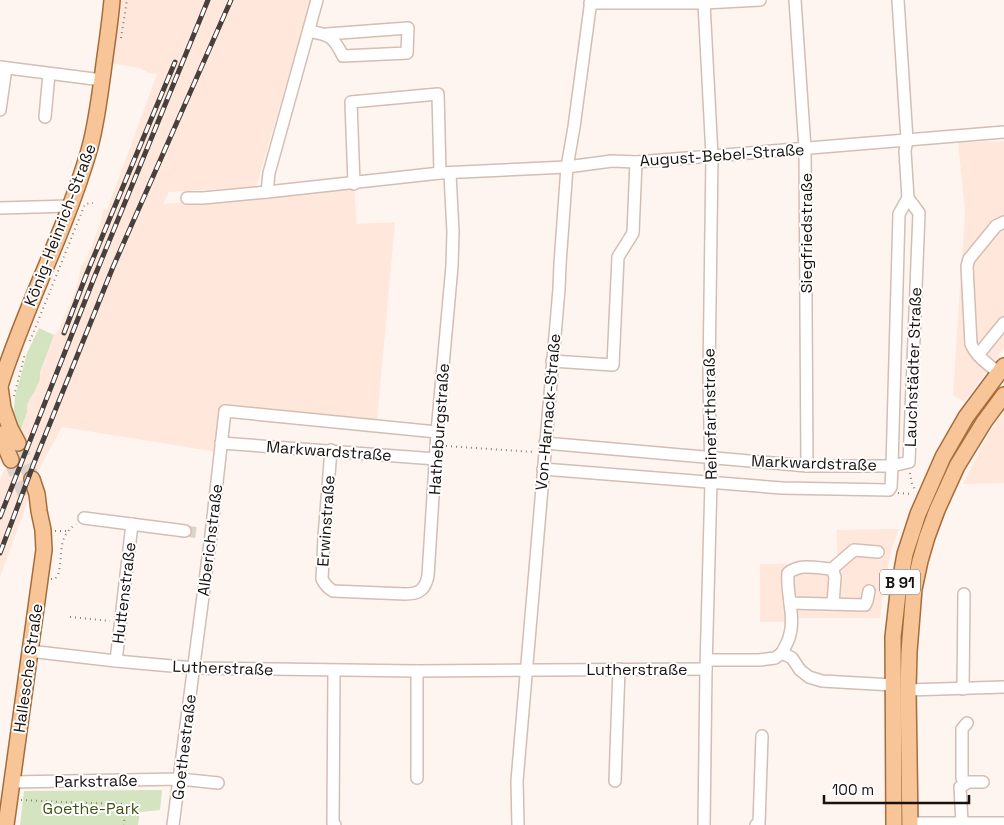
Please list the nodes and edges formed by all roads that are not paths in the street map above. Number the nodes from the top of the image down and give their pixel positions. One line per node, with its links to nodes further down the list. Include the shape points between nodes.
1 (112, 0): 12 (main road, König-Heinrich-Straße)
2 (317, 0): 8 (street)
3 (760, 0): 7 (street)
4 (795, 0): 17 (street, Siegfriedstraße)
5 (898, 0): 16 (street, Lauchstädter Straße)
6 (590, 1): 7 (street); 20 (street, Von-Harnack-Straße)
7 (704, 3): 18 (street, Reinefarthstraße)
8 (308, 31): 9 (street); 23 (street, via 269,173)
9 (327, 34): 9 (street, via 343,56 407,53 408,28)
10 (3, 68): 11 (street); 13 (street)
11 (49, 74): 12 (street); 14 (street)
12 (102, 80): 26 (main road, König-Heinrich-Straße, via 93,136)
13 (0, 110)
14 (45, 117)
15 (1004, 132): 16 (street, August-Bebel-Straße)
16 (907, 140): 17 (street, August-Bebel-Straße); 25 (street, Lauchstädter Straße, via 904,151)
17 (805, 149): 18 (street, August-Bebel-Straße); 44 (street, Siegfriedstraße)
18 (712, 156): 19 (street, August-Bebel-Straße); 42 (street, Reinefarthstraße)
19 (636, 162): 20 (street, August-Bebel-Straße); 31 (street, via 634,233 618,257 613,365)
20 (567, 166): 21 (street, August-Bebel-Straße); 31 (street, Von-Harnack-Straße)
21 (445, 174): 22 (street, August-Bebel-Straße); 22 (street, via 438,94 351,102); 36 (street, Hatheburgstraße, via 452,232 452,266)
22 (354, 184): 23 (street, August-Bebel-Straße)
23 (268, 192): 24 (street, August-Bebel-Straße)
24 (187, 198)
25 (908, 198): 45 (street, Lauchstädter Straße, via 899,214); 45 (street, Lauchstädter Straße, via 919,213 910,462)
26 (70, 206): 27 (street); 33 (main road, König-Heinrich-Straße)
27 (0, 208)
28 (1004, 222): 30 (street, via 996,226 967,266 971,344)
29 (1004, 323): 30 (street)
30 (978, 355): 32 (street)
31 (552, 361): 39 (street, Von-Harnack-Straße)
32 (1001, 370): 70 (main road, B 91, via 966,417 943,456 918,514 905,554 898,592 893,637)
33 (0, 387): 41 (main road, König-Heinrich-Straße, via 10,428)
34 (1004, 395): 73 (main road, B 91, via 957,466 927,537 914,589)
35 (225, 411): 36 (street, Markwardstraße); 38 (street, Alberichstraße)
36 (437, 432): 43 (street, Hatheburgstraße)
37 (0, 434): 41 (main road, König-Heinrich-Straße)
38 (221, 443): 40 (street, Markwardstraße); 65 (street, Alberichstraße, via 205,534)
39 (545, 448): 42 (street, Markwardstraße); 46 (street, Von-Harnack-Straße)
40 (331, 450): 43 (street, Markwardstraße); 56 (street, Erwinstraße, via 322,579)
41 (9, 452)
42 (710, 457): 44 (street, Markwardstraße); 48 (street, Reinefarthstraße)
43 (436, 459): 56 (street, Hatheburgstraße, via 428,576 422,590 414,594)
44 (808, 466): 45 (street, Markwardstraße)
45 (892, 466): 48 (street, Markwardstraße, via 889,490 782,488)
46 (544, 469): 48 (street, Markwardstraße); 69 (street, Von-Harnack-Straße)
47 (32, 479): 50 (main road, Hallesche Straße)
48 (711, 482): 64 (street, Reinefarthstraße)
49 (26, 496): 50 (main road)
50 (39, 511): 61 (main road, Hallesche Straße, via 44,541)
51 (84, 518): 52 (street, Huttenstraße)
52 (132, 524): 53 (street, Huttenstraße); 63 (street, Huttenstraße)
53 (185, 531)
54 (878, 552): 55 (street, via 854,550)
55 (832, 569): 59 (street, via 805,567 788,573); 60 (street)
56 (330, 590)
57 (869, 591): 60 (street, via 865,605)
58 (964, 594): 72 (street)
59 (790, 603): 60 (street); 62 (street, via 791,631)
60 (832, 604)
61 (29, 651): 63 (street, Lutherstraße); 79 (main road, Hallesche Straße)
62 (782, 653): 64 (street, Lutherstraße, via 775,658); 70 (street, via 816,680)
63 (116, 661): 65 (street, Lutherstraße)
64 (707, 664): 66 (street, Lutherstraße); 90 (street, Reinefarthstraße)
65 (194, 668): 67 (street, Lutherstraße); 77 (street, Goethestraße)
66 (619, 669): 69 (street, Lutherstraße); 78 (street)
67 (334, 670): 68 (street, Lutherstraße); 88 (street)
68 (417, 671): 69 (street, Lutherstraße); 76 (street)
69 (526, 671): 89 (street, Von-Harnack-Straße, via 517,782)
70 (893, 685): 92 (main road, B 91)
71 (1004, 687): 72 (street)
72 (963, 689): 73 (street)
73 (908, 690): 85 (main road, B 91)
74 (967, 723): 82 (street, via 962,729 962,778)
75 (762, 736): 91 (street, via 759,824)
76 (417, 778)
77 (180, 780): 79 (street, Parkstraße); 81 (street, Parkstraße); 87 (street, Goethestraße)
78 (615, 781)
79 (12, 782): 86 (main road, Hallesche Straße)
80 (983, 782): 82 (street)
81 (218, 783)
82 (965, 784): 83 (street, via 960,787)
83 (962, 822): 84 (street); 85 (street)
84 (1004, 823)
85 (910, 824)
86 (6, 825)
87 (173, 825)
88 (335, 825)
89 (518, 825)
90 (704, 825)
91 (756, 825)
92 (894, 825)

